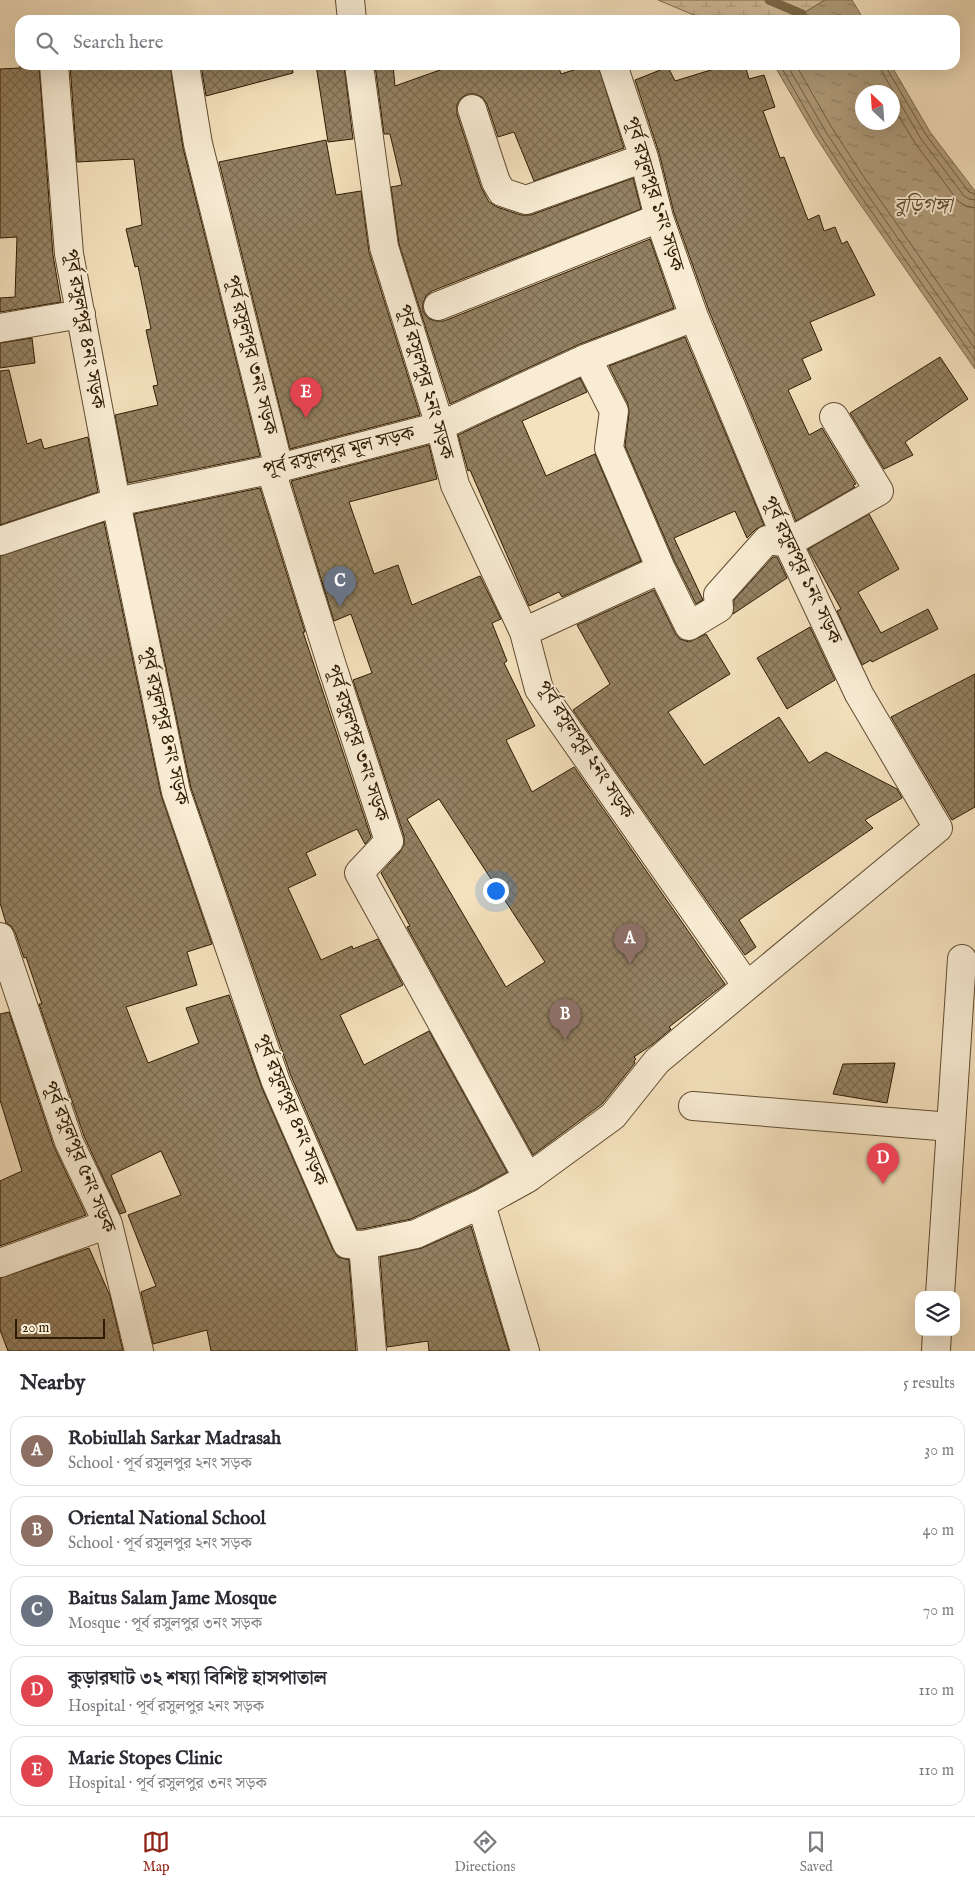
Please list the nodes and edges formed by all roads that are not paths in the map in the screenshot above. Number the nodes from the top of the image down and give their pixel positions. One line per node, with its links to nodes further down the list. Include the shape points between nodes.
1 (54, 70): 9 (street, পূর্ব রসুলপুর ৪নং সড়ক, via 69,254)
2 (186, 70): 15 (street, পূর্ব রসুলপুর ৩নং সড়ক, via 198,144)
3 (360, 70): 14 (street, পূর্ব রসুলপুর ২নং সড়ক, via 384,247)
4 (615, 70): 6 (street, পূর্ব রসুলপুর ১নং সড়ক)
5 (472, 108): 6 (street, via 496,182 502,192 526,200)
6 (644, 158): 7 (street, পূর্ব রসুলপুর ১নং সড়ক)
7 (659, 218): 8 (street); 10 (street, পূর্ব রসুলপুর ১নং সড়ক)
8 (438, 306)
9 (81, 314): 11 (street); 16 (street, পূর্ব রসুলপুর ৪নং সড়ক)
10 (694, 317): 12 (street, পূর্ব রসুলপুর মূল সড়ক); 18 (street, পূর্ব রসুলপুর ১নং সড়ক)
11 (0, 328)
12 (587, 358): 14 (street, পূর্ব রসুলপুর মূল সড়ক); 19 (street, via 614,411 609,448)
13 (834, 417): 18 (street, via 879,491)
14 (440, 426): 15 (street, পূর্ব রসুলপুর মূল সড়ক); 20 (street, পূর্ব রসুলপুর ২নং সড়ক, via 455,485)
15 (279, 468): 16 (street, পূর্ব রসুলপুর মূল সড়ক); 26 (street, পূর্ব রসুলপুর ৩নং সড়ক, via 274,480 287,525 389,841 359,873)
16 (116, 502): 17 (street, পূর্ব রসুলপুর মূল সড়ক); 29 (street, পূর্ব রসুলপুর ৪নং সড়ক, via 176,792 276,1082 347,1244)
17 (0, 541)
18 (788, 544): 19 (street, via 767,540 718,595 719,608 689,626); 23 (street, পূর্ব রসুলপুর ১নং সড়ক, via 859,694 938,828)
19 (661, 568): 20 (street)
20 (524, 632): 23 (street, পূর্ব রসুলপুর ২নং সড়ক, via 539,689)
21 (0, 937): 28 (street, পূর্ব রসুলপুর ৫নং সড়ক, via 69,1142)
22 (962, 959): 25 (street)
23 (747, 986): 26 (street, via 657,1061 613,1116)
24 (693, 1106): 25 (street)
25 (950, 1127): 31 (street)
26 (528, 1178): 27 (street)
27 (481, 1204): 29 (street, via 416,1234); 35 (street)
28 (108, 1224): 30 (street); 33 (street, পূর্ব রসুলপুর ৫নং সড়ক)
29 (362, 1245): 34 (street)
30 (0, 1263)
31 (940, 1291)
32 (937, 1336): 36 (street)
33 (139, 1351)
34 (372, 1351)
35 (524, 1351)
36 (936, 1351)

